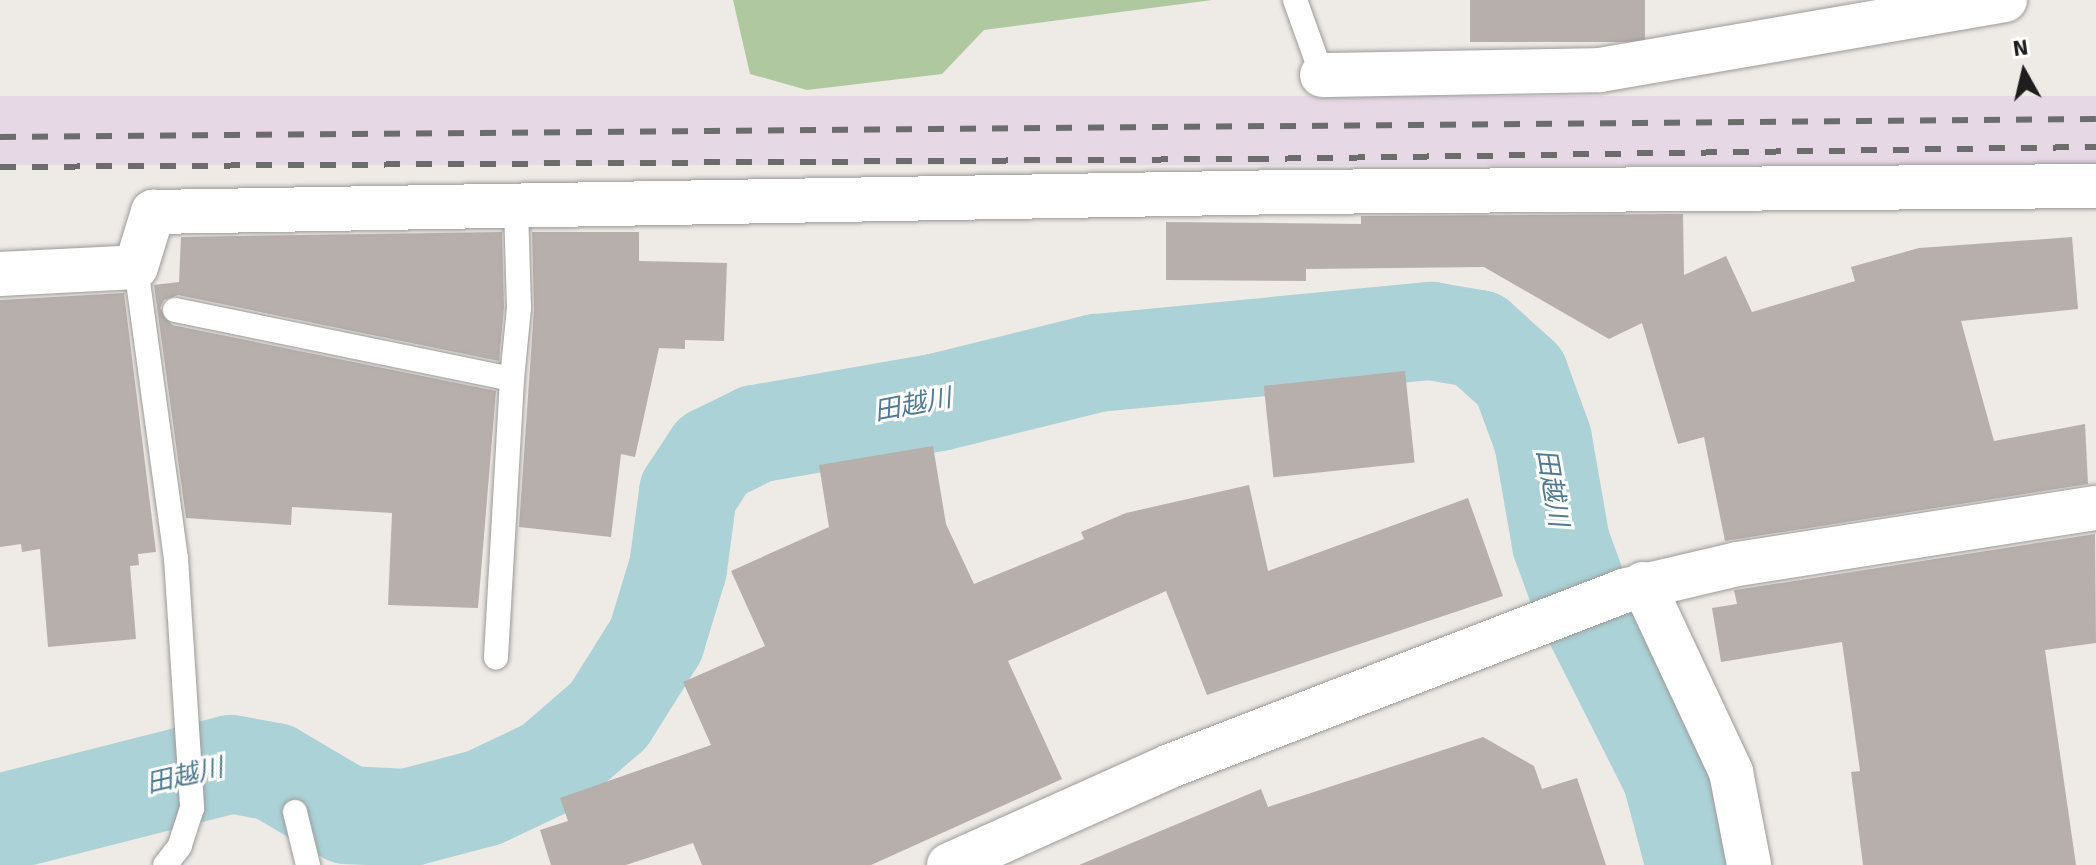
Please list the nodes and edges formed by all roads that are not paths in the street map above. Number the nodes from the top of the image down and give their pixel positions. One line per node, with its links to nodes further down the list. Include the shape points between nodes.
1 (1295, 0): 4 (lane)
2 (2005, 0): 3 (street)
3 (1916, 8): 4 (street, via 1600,70)
4 (1322, 75)
5 (2096, 186): 6 (street, via 1286,192)
6 (516, 206): 7 (street, via 153,212); 10 (lane, via 519,308)
7 (136, 267): 8 (street); 15 (lane, via 176,558 191,800 180,846)
8 (0, 274)
9 (175, 310): 10 (lane)
10 (512, 379): 13 (lane)
11 (2096, 508): 12 (street, via 1737,564)
12 (1633, 587): 17 (street, via 1170,766); 18 (street, via 1731,772)
13 (496, 658)
14 (295, 812): 16 (lane)
15 (165, 865)
16 (308, 865)
17 (949, 865)
18 (1749, 865)

